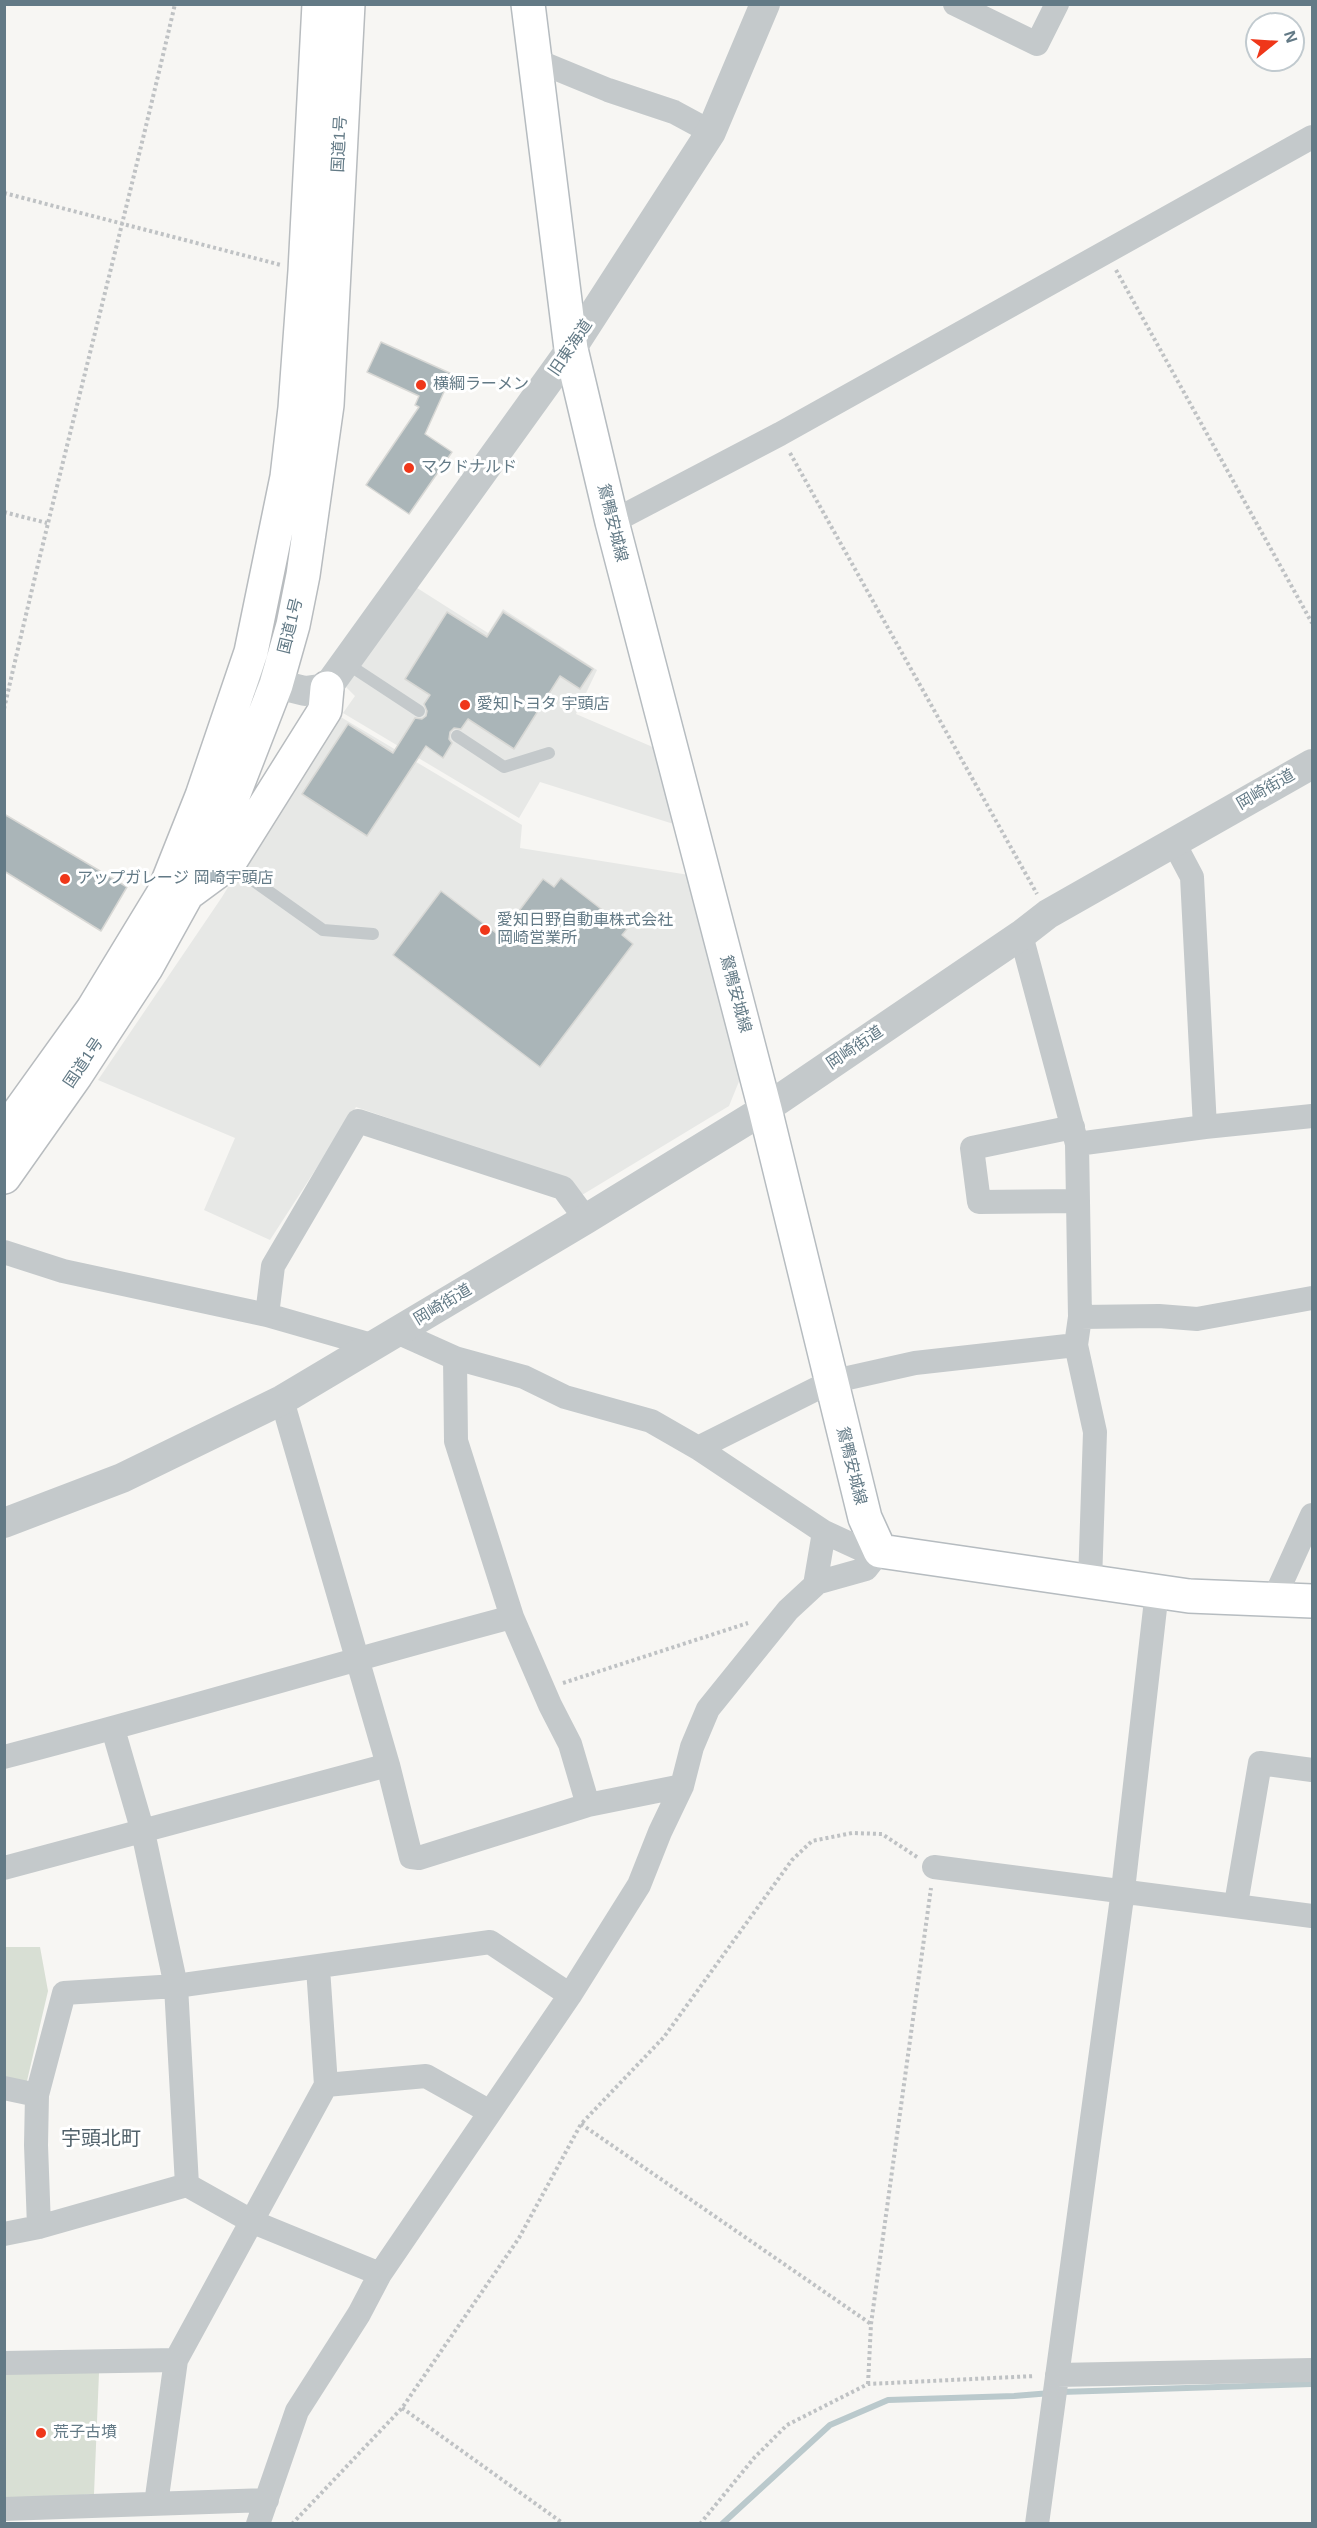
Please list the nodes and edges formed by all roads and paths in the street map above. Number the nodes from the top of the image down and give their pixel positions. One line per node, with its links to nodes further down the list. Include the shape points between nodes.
1 (175, 4): 12 (path)
2 (319, 4): 14 (main road, 国道1号)
3 (348, 4): 23 (main road, 国道1号, via 327,405 303,575)
4 (528, 4): 8 (main road, 鴛鴨安城線)
5 (765, 4): 9 (street, 旧東海道)
6 (955, 4): 7 (street, via 1037,44)
7 (1058, 4)
8 (535, 60): 9 (street, via 674,112); 15 (main road, 鴛鴨安城線)
9 (711, 132): 15 (street, 旧東海道)
10 (1312, 137): 13 (street)
11 (4, 193): 12 (path)
12 (124, 224): 14 (path); 19 (path)
13 (1105, 251): 16 (street); 20 (path)
14 (305, 271): 22 (main road, 国道1号, via 287,477)
15 (571, 349): 18 (main road, 鴛鴨安城線); 21 (street, 旧東海道)
16 (780, 434): 18 (street); 32 (path)
17 (4, 512): 19 (path)
18 (612, 522): 35 (main road, 鴛鴨安城線)
19 (47, 523): 24 (path)
20 (1312, 623)
21 (336, 675): 23 (street, via 304,691); 25 (lane); 30 (main road, via 325,710)
22 (243, 676): 23 (street); 38 (main road, 国道1号, via 163,894 93,1009)
23 (276, 685): 31 (main road, 国道1号, via 231,801)
24 (4, 709)
25 (419, 711)
26 (457, 736): 27 (lane, via 504,767)
27 (549, 753)
28 (1312, 764): 29 (street, 岡崎街道)
29 (1174, 843): 32 (street, 岡崎街道); 37 (street, via 1192,877)
30 (229, 863): 31 (main road); 33 (lane, via 323,930)
31 (187, 894): 40 (main road, 国道1号, via 146,968)
32 (1048, 914): 34 (street, 岡崎街道)
33 (373, 934)
34 (1021, 935): 35 (street, 岡崎街道); 39 (street)
35 (765, 1108): 42 (street, 岡崎街道); 50 (main road, 鴛鴨安城線)
36 (1312, 1116): 37 (street)
37 (1205, 1127): 39 (street)
38 (4, 1133)
39 (1075, 1135): 41 (street); 41 (street, via 972,1148 979,1203)
40 (4, 1177)
41 (1078, 1201): 46 (street)
42 (586, 1219): 45 (street, via 563,1188 358,1121 273,1266); 47 (street, 岡崎街道)
43 (4, 1252): 45 (street, via 63,1271)
44 (1312, 1298): 46 (street, via 1197,1319)
45 (267, 1315): 47 (street)
46 (1080, 1317): 48 (street)
47 (386, 1339): 49 (street); 51 (street, 岡崎街道)
48 (1076, 1345): 50 (street, via 915,1363); 57 (street, via 1095,1432)
49 (455, 1358): 52 (street, via 524,1377 565,1397 651,1421); 63 (street, via 456,1441)
50 (830, 1382): 52 (street); 56 (main road, 鴛鴨安城線, via 865,1518)
51 (282, 1400): 54 (street, 岡崎街道, via 123,1478); 64 (street)
52 (698, 1448): 55 (street)
53 (1312, 1515): 60 (street)
54 (4, 1523)
55 (824, 1532): 56 (street, via 863,1550); 58 (street)
56 (880, 1551): 57 (main road); 58 (street, via 866,1569)
57 (1090, 1582): 59 (main road)
58 (816, 1583): 62 (street)
59 (1157, 1591): 60 (main road); 75 (street)
60 (1274, 1599): 61 (main road)
61 (1312, 1601)
62 (788, 1610): 65 (path); 70 (street, via 708,1709 692,1747)
63 (512, 1617): 64 (street); 65 (street)
64 (356, 1658): 66 (street); 68 (street)
65 (544, 1689): 71 (street, via 570,1744)
66 (113, 1729): 67 (street); 72 (street)
67 (4, 1757)
68 (388, 1765): 71 (street, via 411,1857 419,1858); 72 (street)
69 (1312, 1770): 76 (street, via 1260,1763)
70 (682, 1786): 71 (street); 80 (street, via 639,1885)
71 (588, 1805)
72 (142, 1832): 74 (street); 79 (street)
73 (934, 1867): 75 (street); 85 (path, via 882,1834 852,1833 812,1841 769,1890 664,2037); 91 (path)
74 (4, 1868)
75 (1123, 1890): 76 (street); 96 (street)
76 (1236, 1904): 77 (street)
77 (1312, 1916)
78 (318, 1968): 79 (street); 80 (street, via 490,1942); 81 (street)
79 (176, 1986): 83 (street, via 63,1993); 86 (street)
80 (570, 1995): 84 (street)
81 (326, 2085): 84 (street, via 426,2076); 87 (street)
82 (4, 2088): 83 (street)
83 (37, 2095): 88 (street)
84 (490, 2112): 90 (street)
85 (581, 2124): 91 (path); 97 (path, via 519,2238)
86 (187, 2185): 87 (street); 88 (street)
87 (253, 2222): 90 (street); 92 (street)
88 (39, 2227): 89 (street)
89 (4, 2234)
90 (380, 2274): 98 (street, via 297,2411)
91 (871, 2324): 95 (path)
92 (176, 2360): 93 (street); 99 (street)
93 (4, 2363)
94 (1312, 2370): 96 (street)
95 (868, 2384): 96 (path); 104 (path, via 787,2425)
96 (1055, 2384): 105 (street)
97 (402, 2408): 102 (path); 103 (path)
98 (267, 2500): 99 (street); 101 (street)
99 (156, 2504): 100 (street)
100 (4, 2509)
101 (258, 2523)
102 (292, 2523)
103 (564, 2523)
104 (700, 2523)
105 (1037, 2523)

